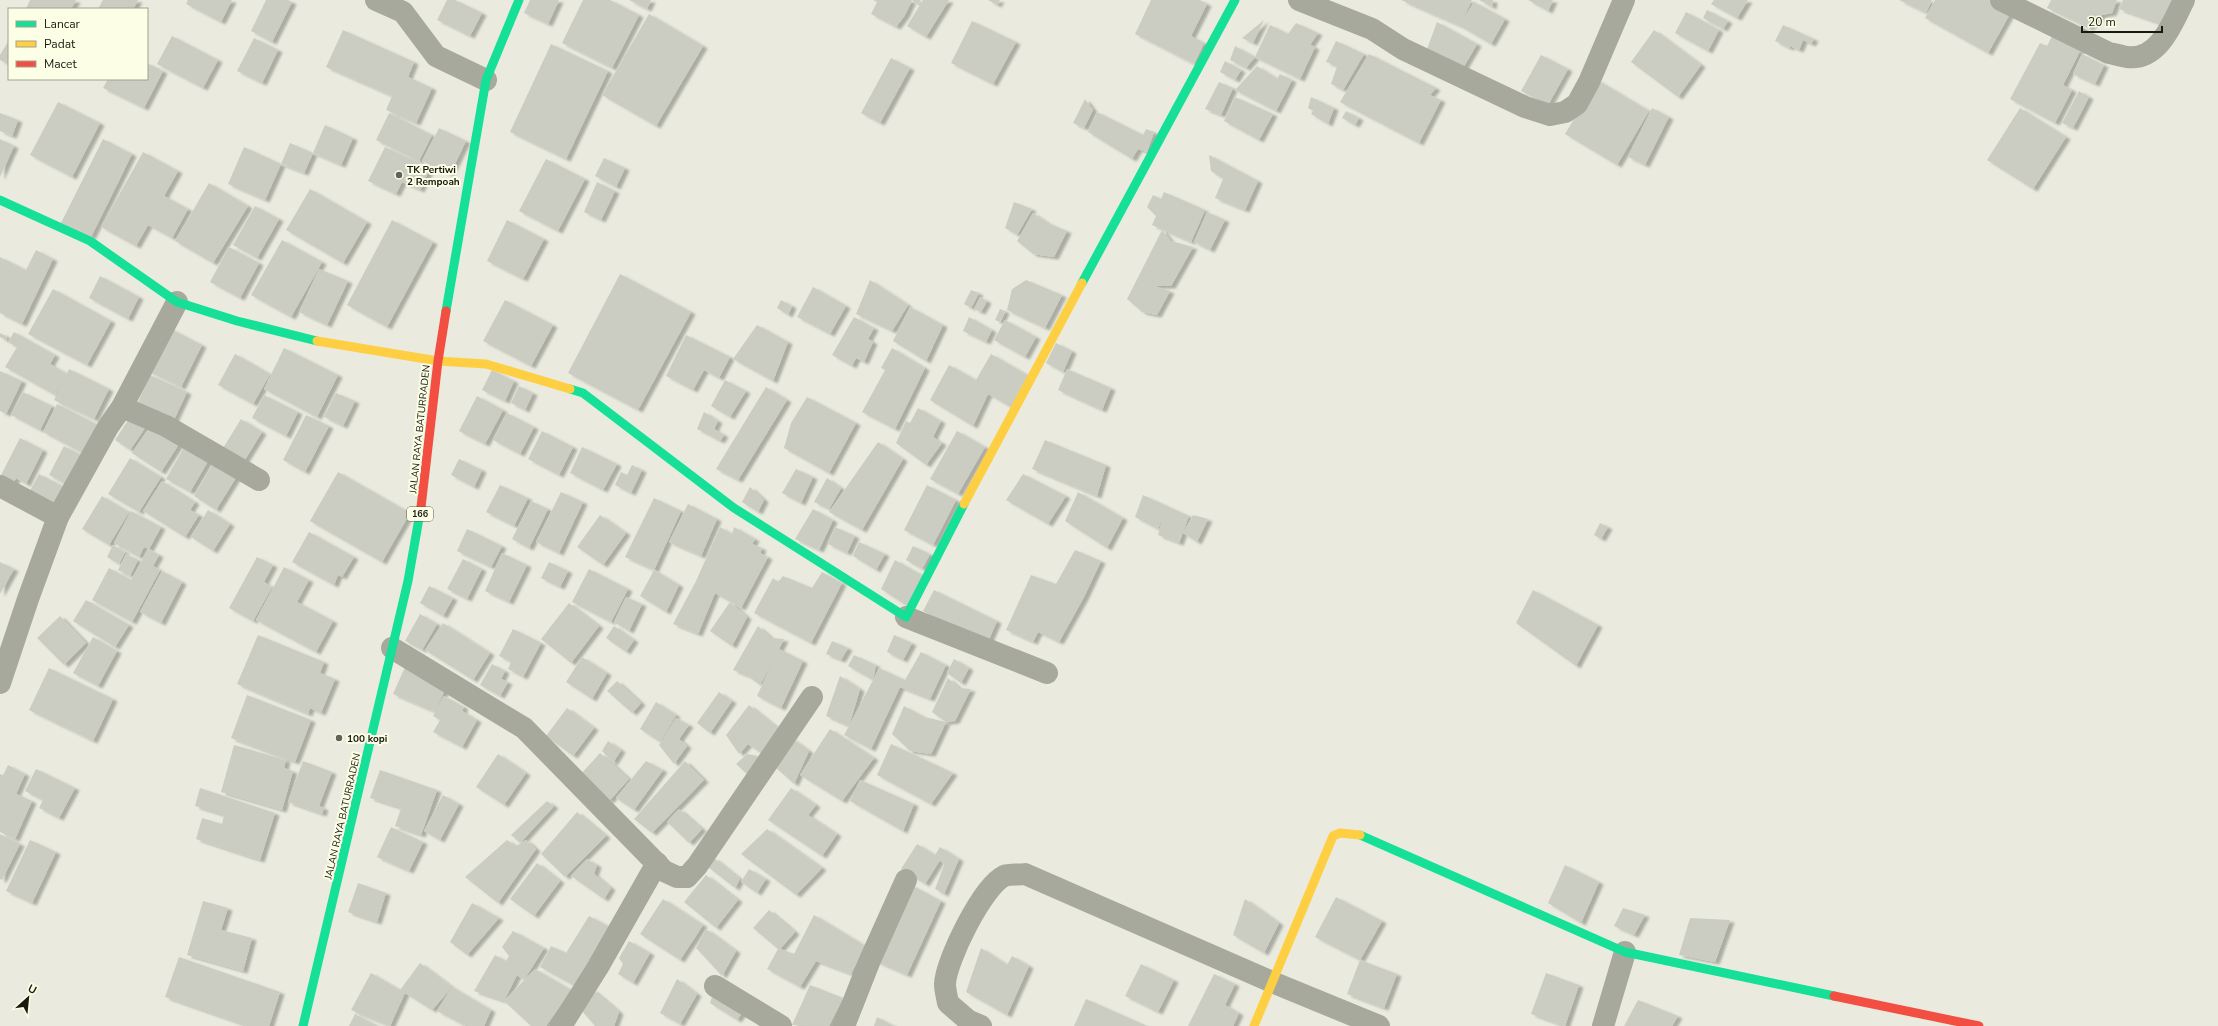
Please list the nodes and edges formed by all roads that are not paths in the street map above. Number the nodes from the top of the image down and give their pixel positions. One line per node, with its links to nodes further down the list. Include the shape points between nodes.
1 (376, 0): 8 (street, via 403,12 436,56)
2 (519, 0): 8 (street, JALAN RAYA BATURRADEN / 166)
3 (1235, 0): 16 (street, via 1002,431)
4 (1298, 0): 5 (street, via 1372,29 1403,49 1525,108 1550,115 1565,112 1577,104)
5 (1624, 0)
6 (2001, 0): 7 (street, via 2109,52 2128,57 2143,55 2164,39)
7 (2184, 0)
8 (486, 80): 11 (street, JALAN RAYA BATURRADEN / 166)
9 (0, 200): 10 (street, via 90,242)
10 (177, 302): 11 (street, via 237,322 289,335); 12 (street)
11 (438, 361): 16 (street, via 486,364 583,393 734,508); 17 (street, JALAN RAYA BATURRADEN / 166, via 424,490 415,545)
12 (122, 407): 13 (street, via 166,426); 15 (street, via 108,427)
13 (259, 480)
14 (0, 486): 15 (street)
15 (58, 517): 19 (street)
16 (906, 617): 18 (street)
17 (392, 648): 21 (street, via 524,728); 27 (street, JALAN RAYA BATURRADEN / 166)
18 (1047, 673)
19 (0, 683)
20 (812, 697): 21 (street, via 739,807 687,877 677,878 664,871)
21 (657, 863): 28 (street)
22 (906, 880): 30 (street)
23 (1625, 952): 24 (street, via 1358,834 1340,833 1333,836); 26 (street); 34 (street)
24 (1272, 982): 31 (street, via 1025,874 1004,876 991,887 968,920 945,984 948,1002 969,1021); 32 (street); 33 (street)
25 (715, 986): 29 (street)
26 (1925, 1021): 35 (street)
27 (303, 1026)
28 (561, 1026)
29 (781, 1026)
30 (844, 1026)
31 (981, 1026)
32 (1254, 1026)
33 (1379, 1026)
34 (1603, 1026)
35 (1979, 1026)

